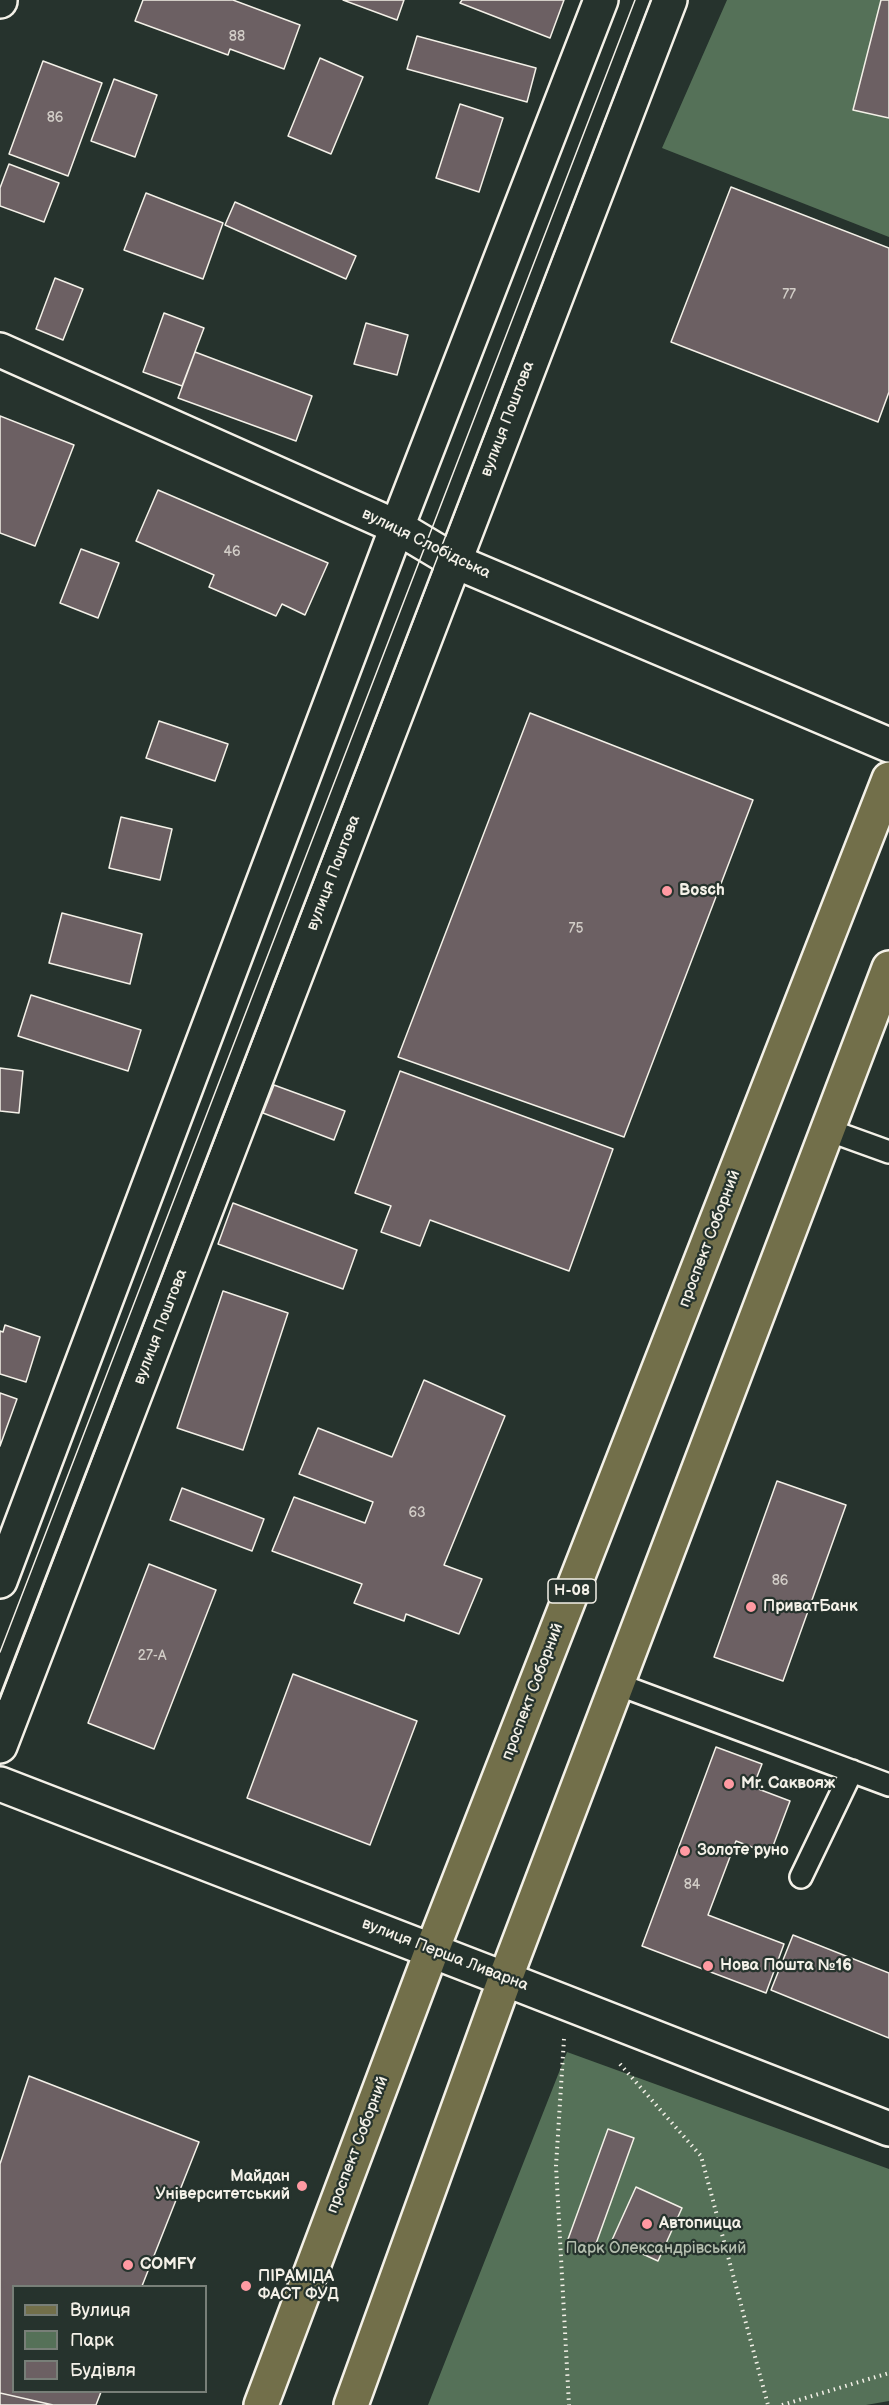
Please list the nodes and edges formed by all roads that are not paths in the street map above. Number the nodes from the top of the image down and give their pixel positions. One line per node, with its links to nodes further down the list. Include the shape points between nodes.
1 (602, 0): 4 (street)
2 (670, 0): 5 (street, вулиця Поштова)
3 (0, 350): 4 (street, вулиця Слобідська)
4 (397, 527): 5 (street, вулиця Слобідська); 11 (street)
5 (454, 561): 6 (street, вулиця Слобідська); 13 (street, вулиця Поштова)
6 (889, 745)
7 (889, 779): 18 (main road, проспект Соборний / Н-08)
8 (889, 968): 9 (main road)
9 (828, 1130): 10 (lane); 12 (main road)
10 (889, 1152)
11 (0, 1581)
12 (617, 1684): 14 (lane); 19 (main road)
13 (0, 1746)
14 (852, 1771): 16 (lane); 17 (lane)
15 (0, 1784): 18 (street, вулиця Перша Ливарна)
16 (889, 1785)
17 (801, 1877)
18 (432, 1950): 19 (street, вулиця Перша Ливарна); 21 (main road, проспект Соборний / Н-08)
19 (506, 1978): 20 (street, вулиця Перша Ливарна); 22 (main road)
20 (889, 2129)
21 (261, 2405)
22 (351, 2405)

